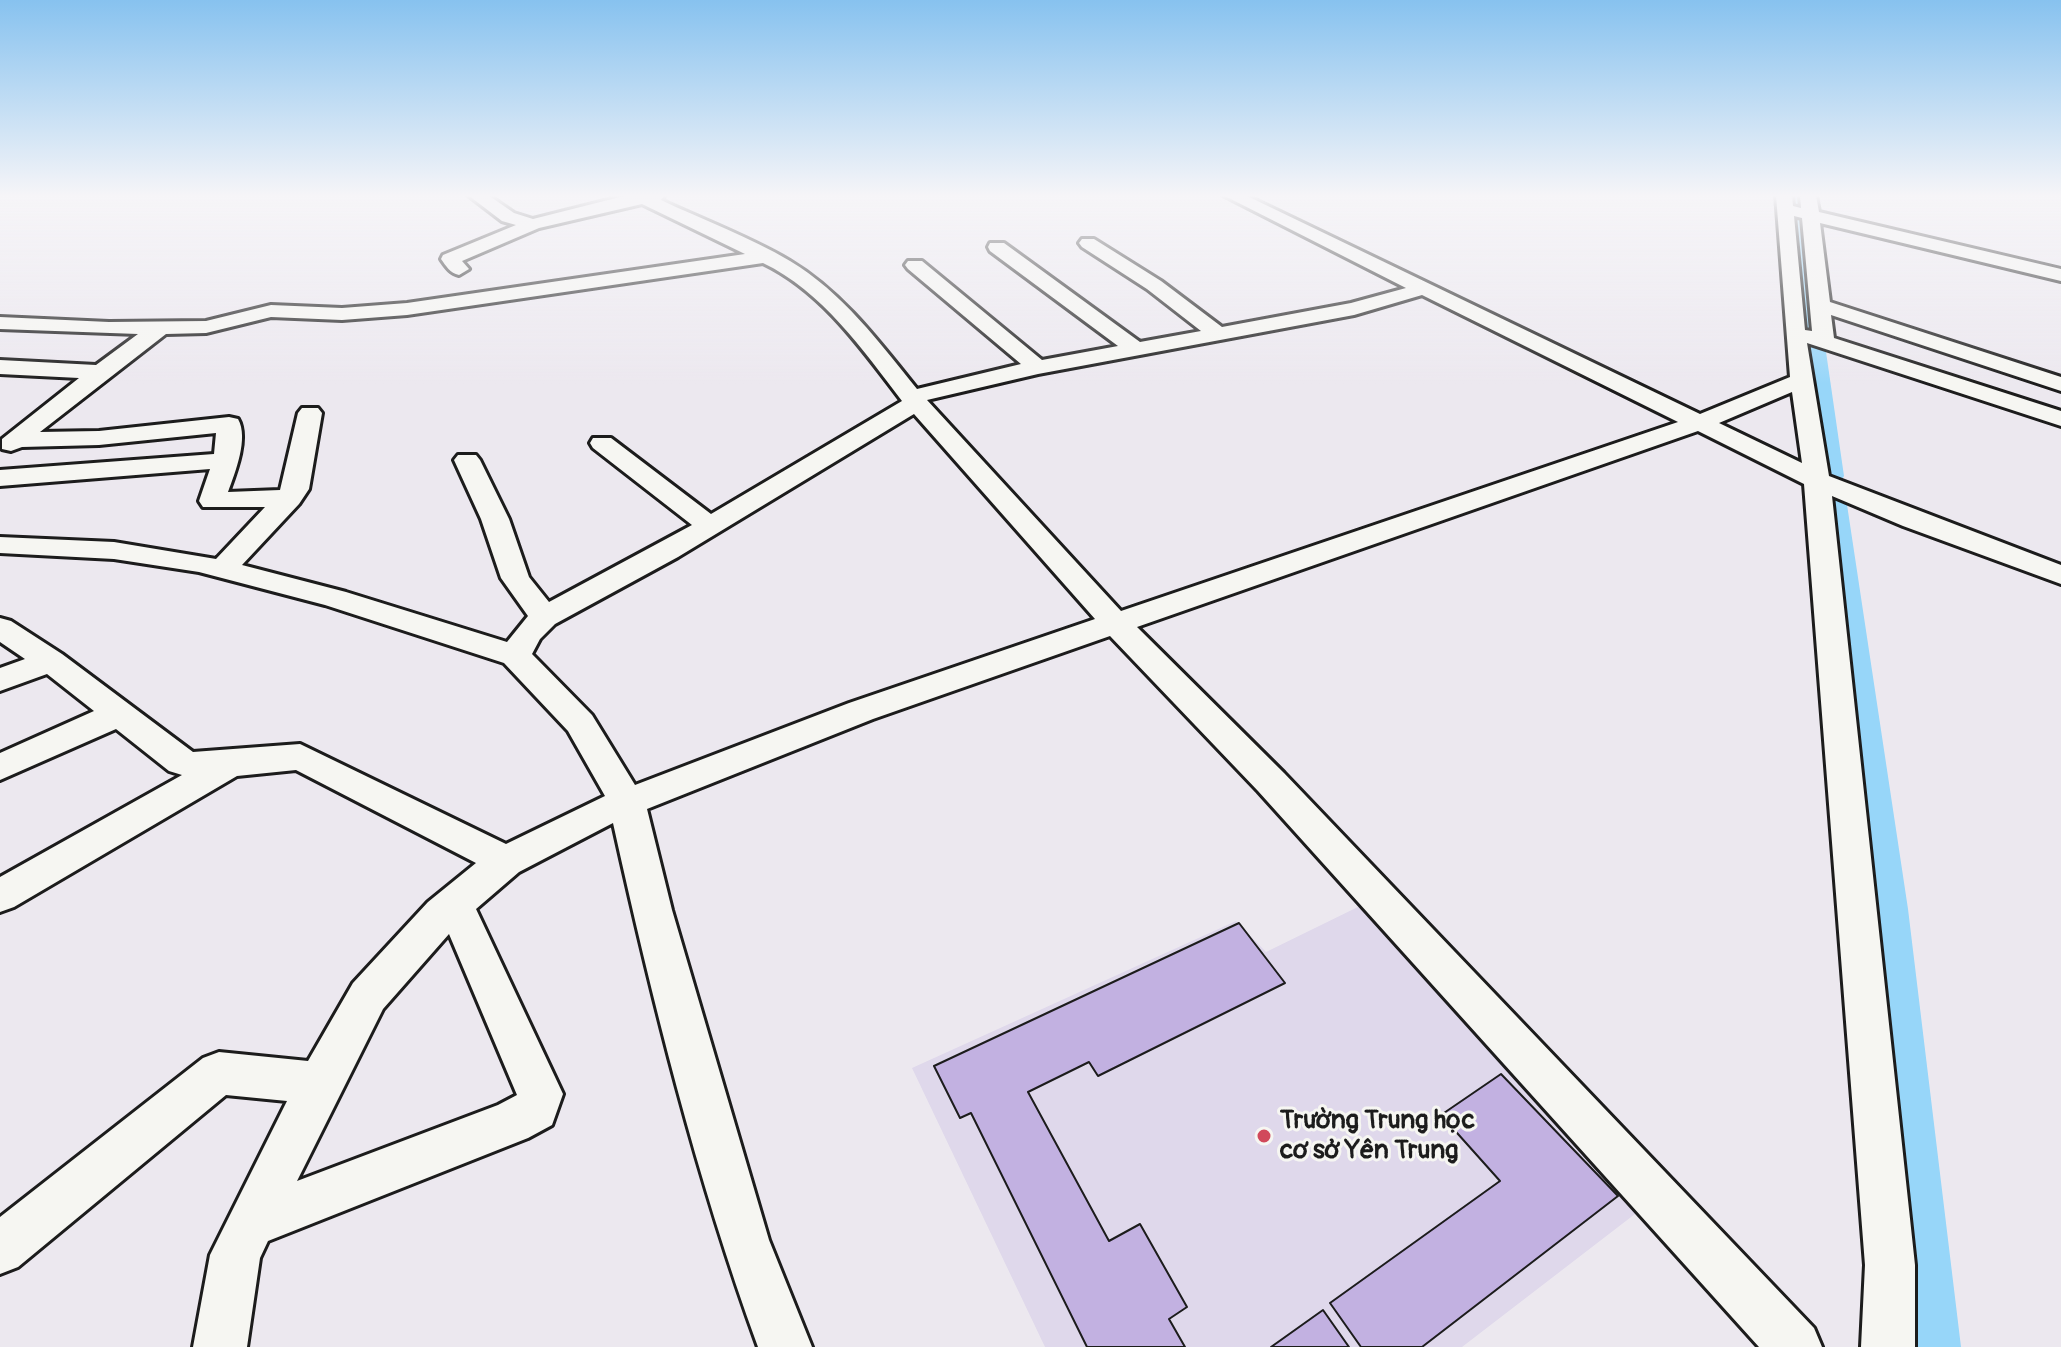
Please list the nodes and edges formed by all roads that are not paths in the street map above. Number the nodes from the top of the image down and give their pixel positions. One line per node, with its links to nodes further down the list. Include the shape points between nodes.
1 (453, 258): 11 (street)
2 (758, 258): 16 (street, via 491,299 361,313 276,310 216,326)
3 (766, 258): 25 (street, via 817,290 864,337)
4 (1012, 258): 19 (street)
5 (1112, 258): 17 (street)
6 (1359, 258): 13 (street)
7 (1802, 258): 18 (street)
8 (1809, 258): 14 (street)
9 (1997, 258): 12 (street)
10 (915, 265): 21 (street)
11 (459, 269)
12 (2061, 275)
13 (1422, 289): 17 (street, via 1354,309); 28 (street)
14 (1820, 305): 18 (street); 24 (street)
15 (0, 323): 16 (street)
16 (160, 328): 22 (street)
17 (1218, 334): 19 (street)
18 (1810, 337): 23 (street); 27 (street)
19 (1136, 349): 21 (street)
20 (0, 367): 22 (street)
21 (1038, 367): 25 (street)
22 (102, 372): 29 (street)
23 (1802, 380): 28 (street); 34 (street)
24 (2061, 384)
25 (913, 400): 36 (street); 41 (street)
26 (310, 413): 35 (street)
27 (2061, 419)
28 (1698, 423): 34 (street); 41 (street)
29 (12, 437): 31 (street, via 99,438 229,424)
30 (602, 443): 36 (street)
31 (226, 460): 33 (street); 35 (street, via 212,501)
32 (467, 460): 40 (street, via 515,578)
33 (0, 478)
34 (1817, 480): 39 (street); 59 (street, via 1890,1265)
35 (290, 498): 38 (street)
36 (710, 526): 40 (street)
37 (0, 545): 38 (street, via 136,553)
38 (222, 569): 43 (street, via 379,609)
39 (2061, 575)
40 (544, 617): 43 (street)
41 (1116, 624): 49 (street, via 861,711); 58 (street, via 1271,782)
42 (0, 628): 44 (street)
43 (515, 656): 49 (street, via 580,723)
44 (51, 661): 45 (street); 46 (street)
45 (0, 680)
46 (118, 714): 47 (street, via 189,766); 48 (street)
47 (236, 761): 50 (street, via 288,756 311,761); 51 (street)
48 (0, 767)
49 (627, 802): 50 (street); 57 (street, via 740,1225)
50 (506, 861): 52 (street)
51 (0, 896)
52 (454, 905): 53 (street, via 368,996); 54 (street, via 540,1094 536,1109)
53 (320, 1083): 54 (street); 55 (street, via 219,1073)
54 (253, 1222): 56 (street, via 235,1255)
55 (0, 1249)
56 (220, 1347)
57 (785, 1347)
58 (1795, 1347)
59 (1888, 1347)

